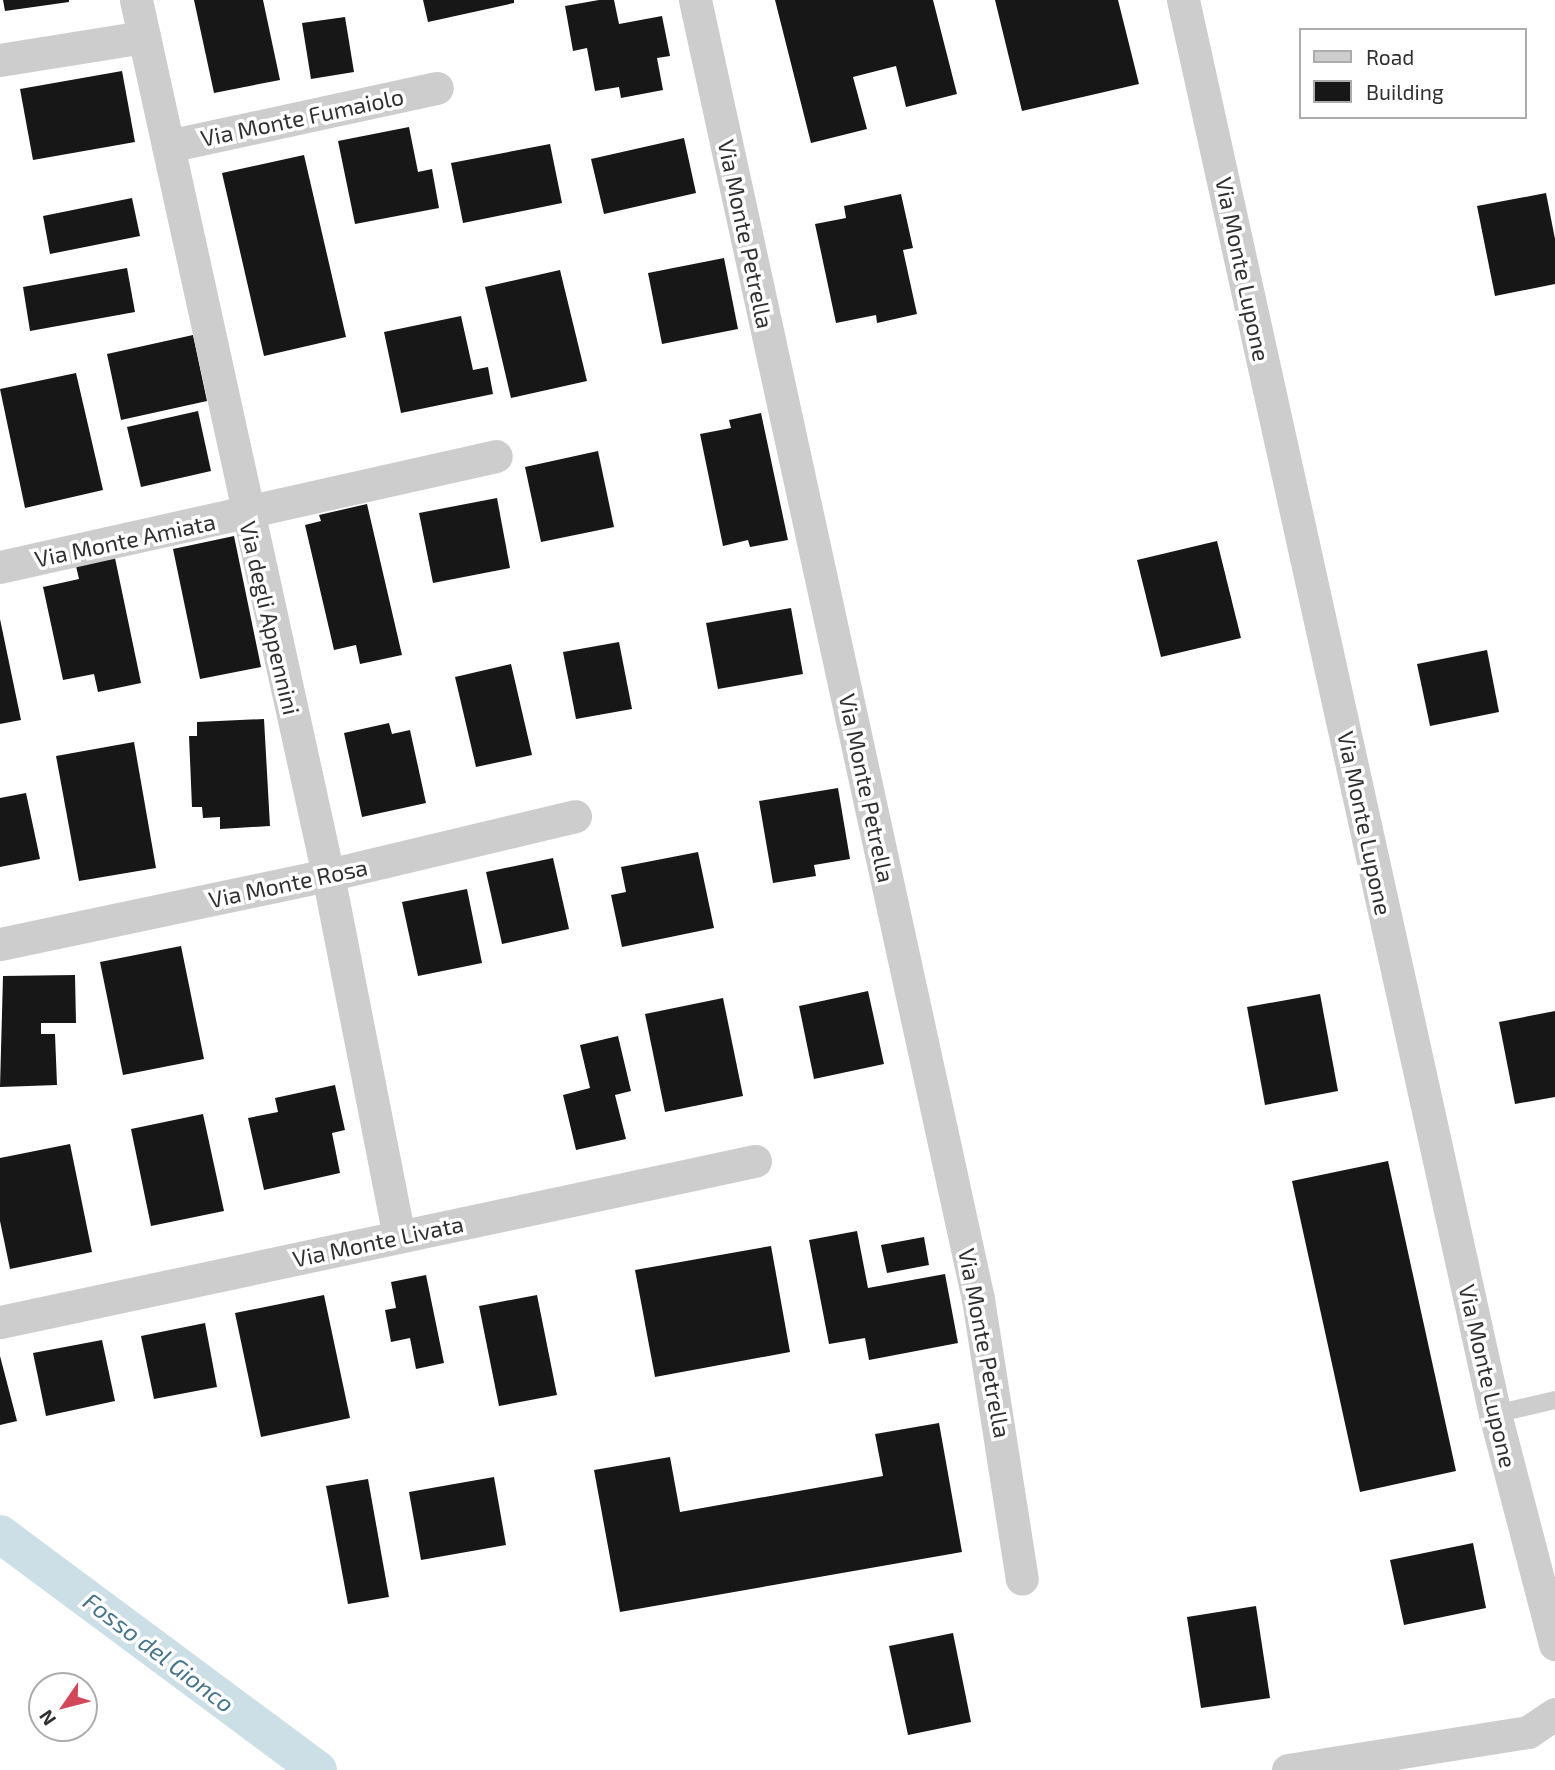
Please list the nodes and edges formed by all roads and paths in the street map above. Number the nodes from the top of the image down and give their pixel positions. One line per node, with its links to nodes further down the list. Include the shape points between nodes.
1 (136, 0): 4 (street, Via degli Appennini)
2 (695, 0): 19 (street, Via Monte Petrella, via 978,1299)
3 (1183, 0): 18 (street, Via Monte Lupone)
4 (144, 37): 5 (street); 7 (street, Via degli Appennini)
5 (0, 60)
6 (437, 88): 7 (street, Via Monte Fumaiolo)
7 (168, 146): 9 (street, Via degli Appennini)
8 (496, 456): 9 (street, Via Monte Amiata)
9 (247, 513): 10 (street, Via Monte Amiata); 12 (street, Via degli Appennini)
10 (0, 567)
11 (575, 816): 12 (street, Via Monte Rosa)
12 (328, 875): 13 (street, Via Monte Rosa); 15 (street, Via degli Appennini)
13 (0, 944)
14 (755, 1161): 15 (street, Via Monte Livata)
15 (399, 1236): 16 (street, Via Monte Livata)
16 (0, 1322)
17 (1555, 1400): 18 (lane)
18 (1495, 1414): 20 (street, Via Monte Lupone)
19 (1022, 1579)
20 (1555, 1644)
21 (1555, 1714): 22 (street, via 1539,1728 1521,1734)
22 (1288, 1770)

